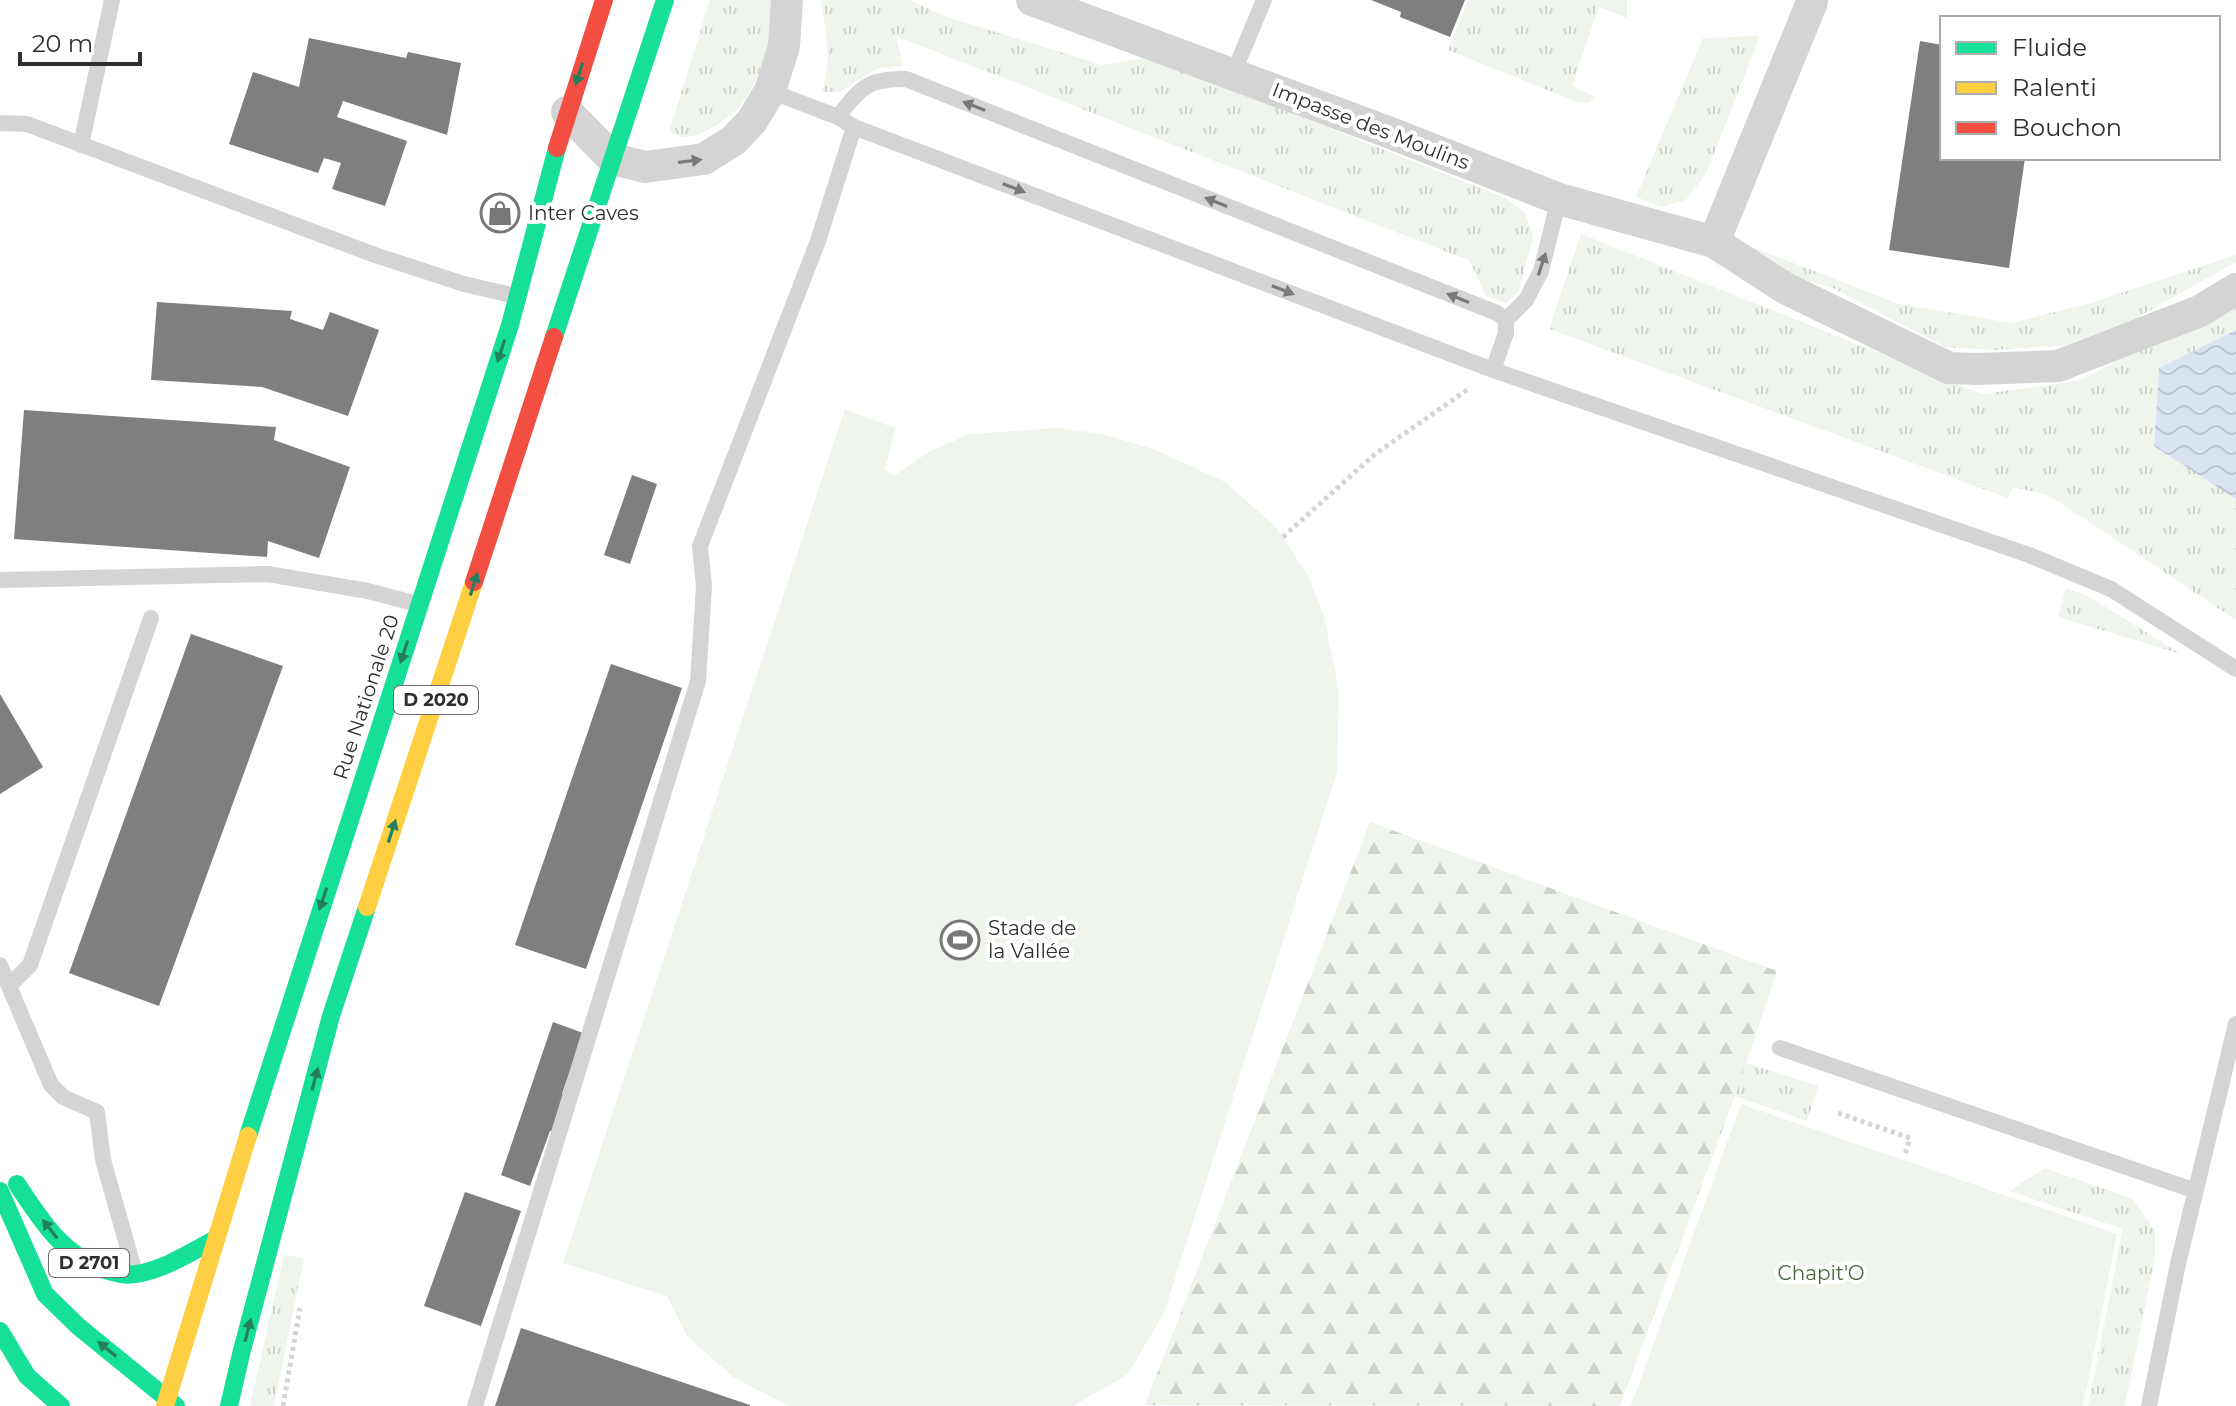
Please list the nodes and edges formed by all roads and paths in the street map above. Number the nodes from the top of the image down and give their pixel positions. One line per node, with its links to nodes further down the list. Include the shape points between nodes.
1 (112, 0): 14 (lane)
2 (604, 0): 10 (main road, Rue Nationale 20 / D 2020, one-way to 10)
3 (665, 0): 15 (main road, D 2020)
4 (787, 0): 9 (street, via 784,46)
5 (1032, 0): 8 (street, Impasse des Moulins)
6 (1264, 0): 8 (lane)
7 (1812, 2): 17 (street)
8 (1233, 74): 16 (street, Impasse des Moulins)
9 (770, 91): 11 (lane); 15 (street, one-way to 9, via 645,167 704,159 734,140)
10 (567, 112): 15 (street); 19 (main road, Rue Nationale 20 / D 2020)
11 (838, 117): 13 (lane); 20 (lane, one-way to 11, via 906,79 886,78 869,85)
12 (0, 123): 14 (lane, via 27,124)
13 (854, 127): 21 (lane, one-way to 21); 41 (lane, via 818,241 700,546 704,586 698,681)
14 (81, 145): 19 (lane, via 375,255)
15 (613, 159): 40 (main road, D 2020, one-way to 15, via 331,1016)
16 (1559, 199): 17 (street, Impasse des Moulins); 20 (lane, one-way to 16, via 1526,300 1541,271)
17 (1714, 242): 18 (street, Impasse des Moulins, via 1785,288 1949,368 2058,366 2200,311)
18 (2236, 289)
19 (517, 297): 24 (main road, Rue Nationale 20 / D 2020, one-way to 24)
20 (1506, 320): 21 (lane)
21 (1493, 370): 22 (path, via 1375,454); 26 (lane, via 2029,555 2111,589)
22 (1283, 537)
23 (0, 580): 24 (lane, via 268,574)
24 (419, 605): 35 (main road, Rue Nationale 20 / D 2020, one-way to 35)
25 (151, 618): 28 (lane, via 30,965)
26 (2236, 669)
27 (0, 965): 28 (lane)
28 (9, 986): 36 (lane, via 51,1085 63,1097 97,1112 103,1160)
29 (2236, 1024): 34 (lane)
30 (1780, 1048): 34 (lane)
31 (1838, 1113): 32 (path, via 1910,1138)
32 (1905, 1155)
33 (4, 1182): 36 (main road, D 2701, one-way to 33, via 101,1269 69,1253); 38 (main road, D 2701, one-way to 33, via 45,1294)
34 (2196, 1191): 42 (lane)
35 (216, 1239): 36 (main road, D 2701); 38 (main road, Rue Nationale 20 / D 2020)
36 (135, 1274)
37 (0, 1331): 39 (main road, via 27,1376)
38 (169, 1403)
39 (61, 1406)
40 (229, 1406)
41 (475, 1406)
42 (2149, 1406)

